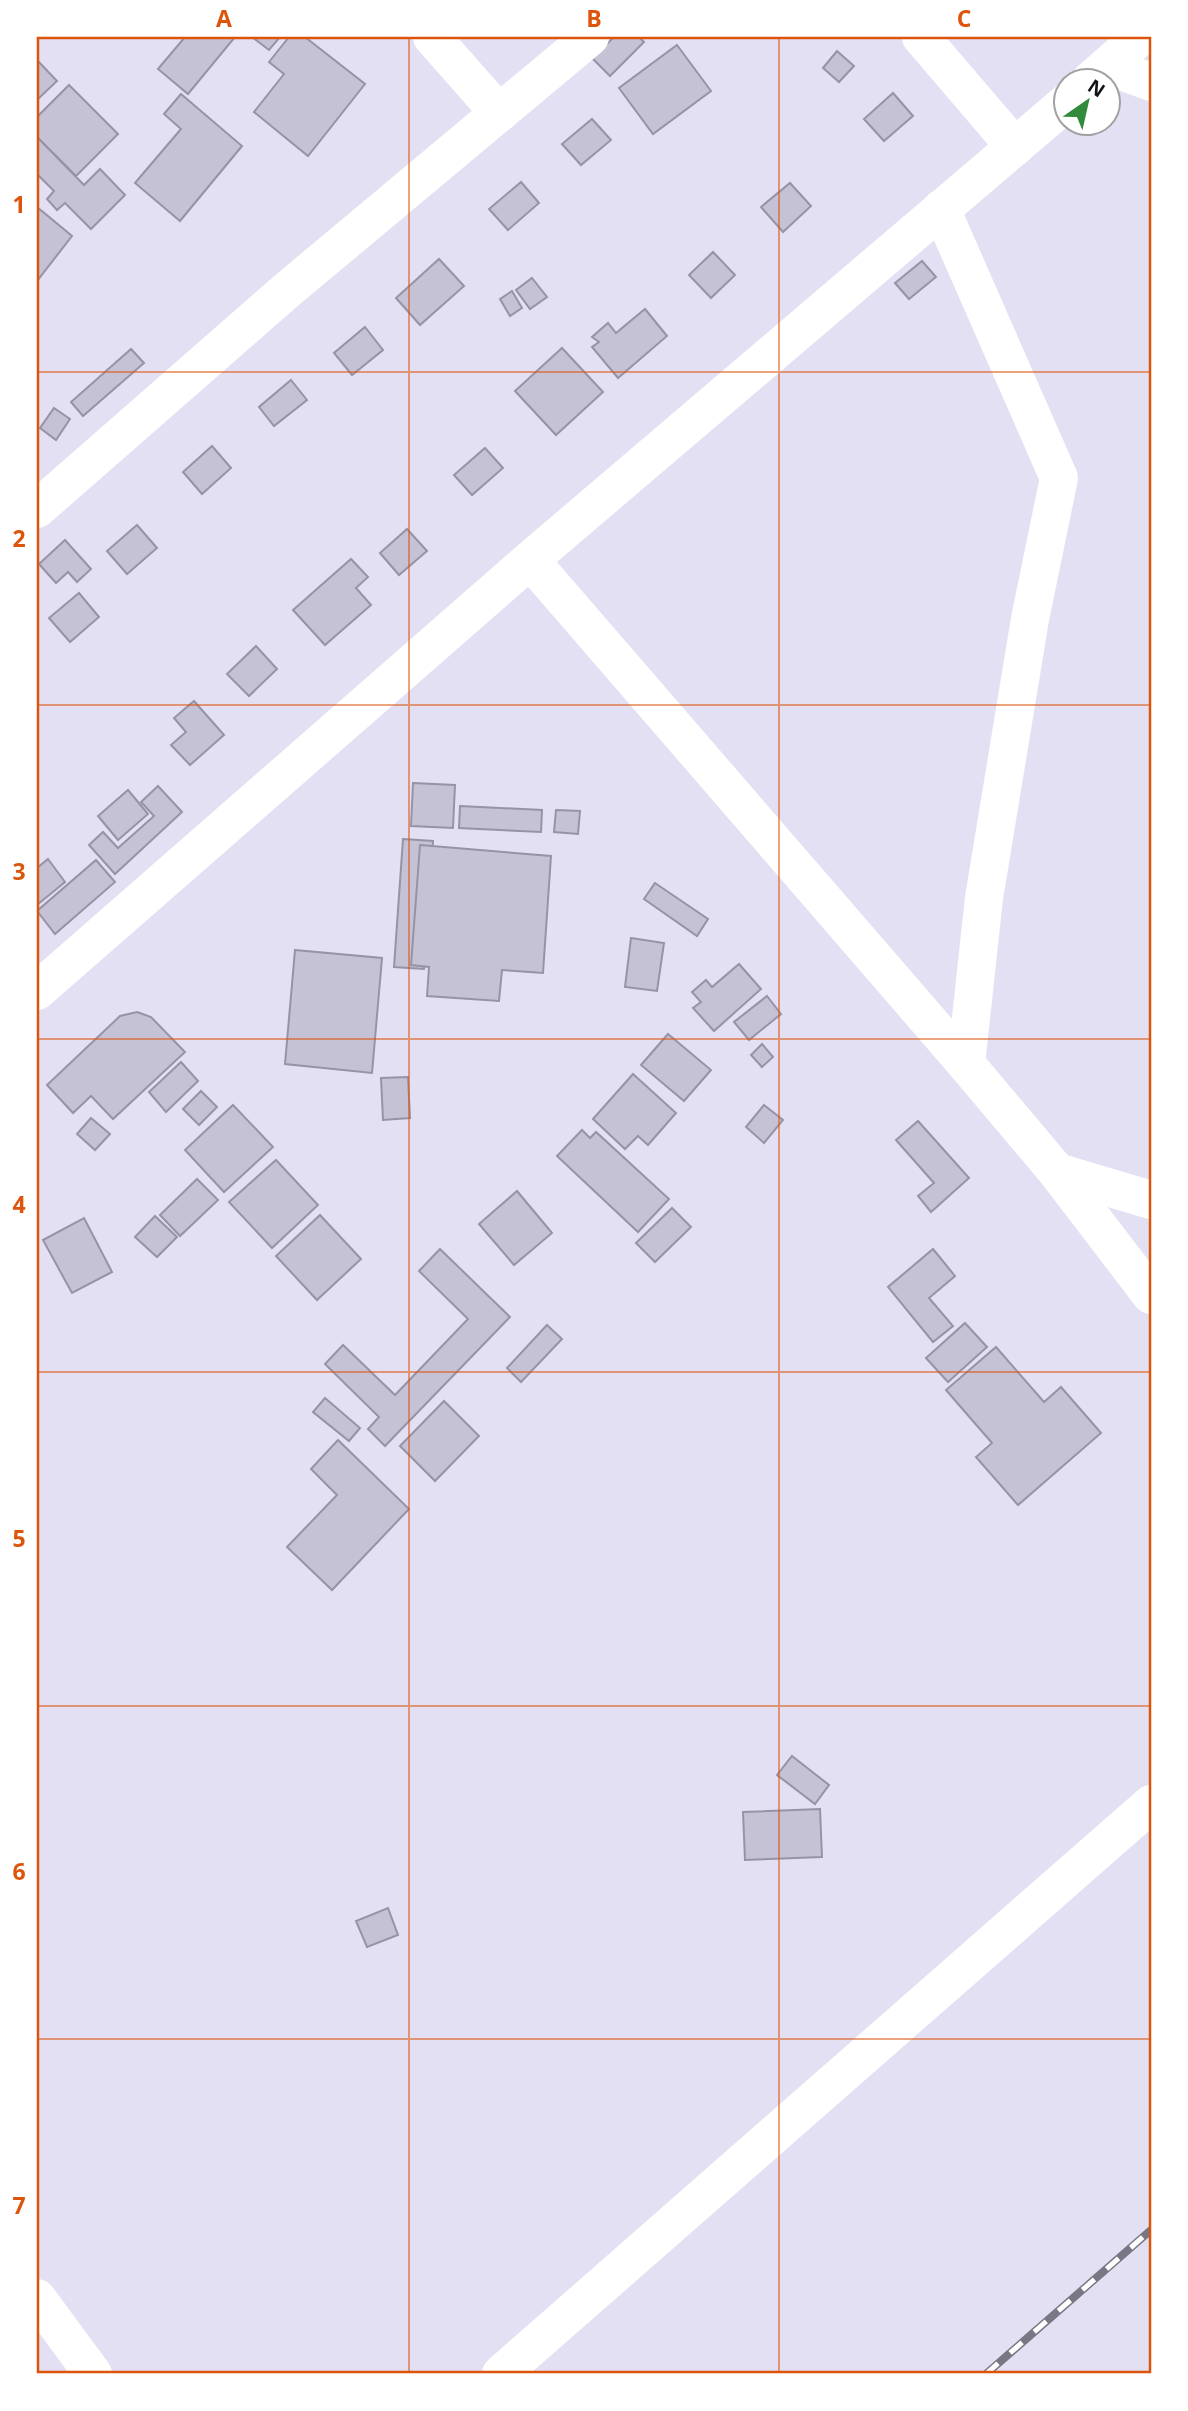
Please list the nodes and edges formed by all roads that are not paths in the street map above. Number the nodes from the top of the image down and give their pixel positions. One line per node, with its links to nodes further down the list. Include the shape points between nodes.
1 (432, 37): 8 (street)
2 (590, 37): 8 (street)
3 (921, 37): 10 (street)
4 (1140, 37): 5 (street)
5 (1107, 66)
6 (1122, 77): 7 (street)
7 (1151, 82)
8 (499, 113): 12 (street)
9 (1052, 115): 10 (street)
10 (1015, 147): 11 (street)
11 (941, 209): 13 (street); 15 (street, via 1059,478 1030,619 984,898)
12 (37, 509)
13 (530, 560): 14 (street); 15 (street)
14 (37, 991)
15 (966, 1064): 16 (street)
16 (1057, 1172): 17 (street); 18 (street)
17 (1151, 1200)
18 (1151, 1295)
19 (1151, 1804): 22 (street)
20 (37, 2298): 21 (street)
21 (93, 2374)
22 (501, 2374)

